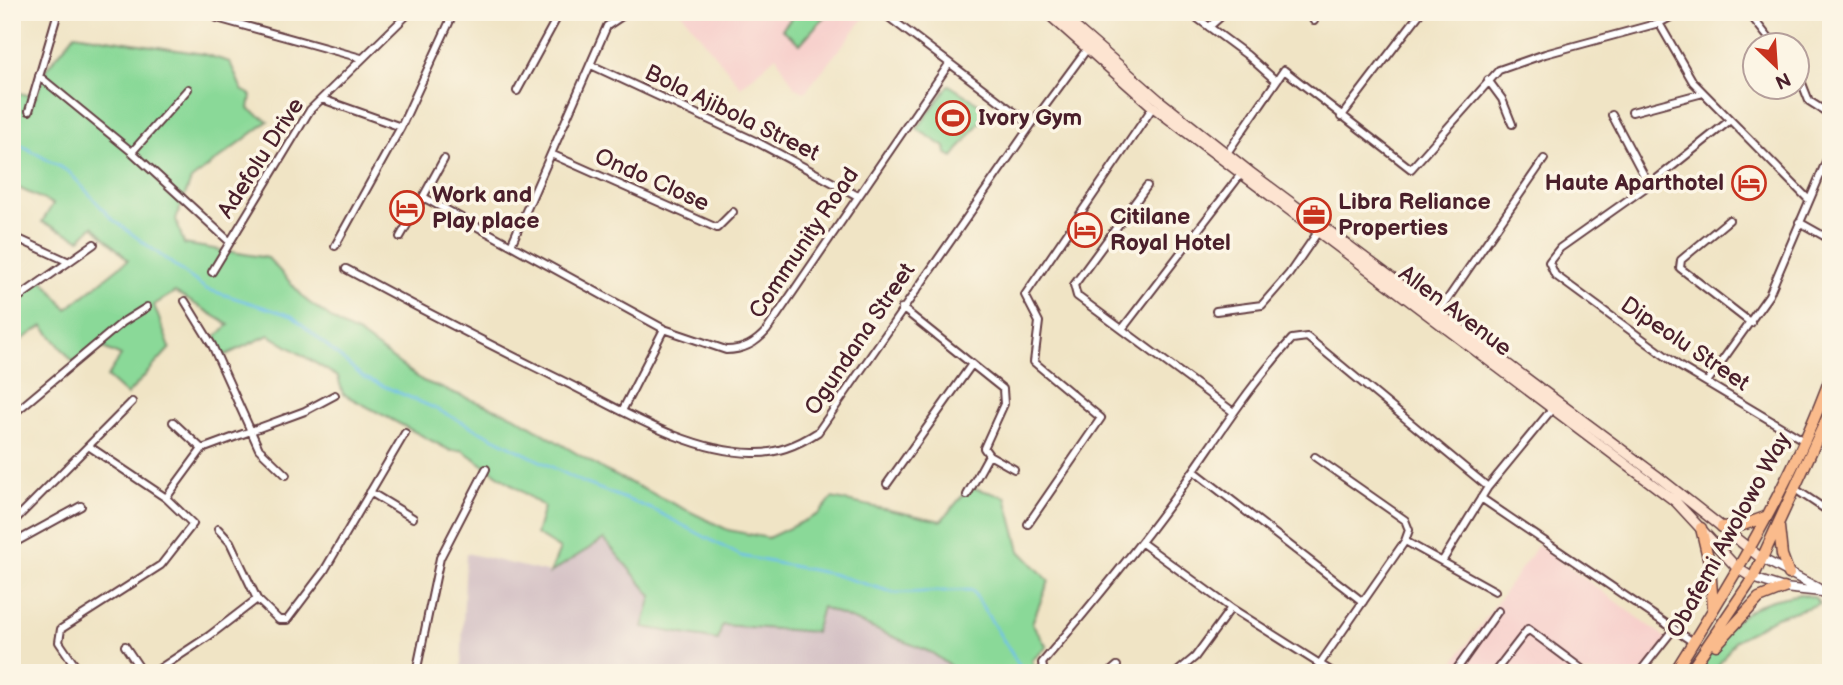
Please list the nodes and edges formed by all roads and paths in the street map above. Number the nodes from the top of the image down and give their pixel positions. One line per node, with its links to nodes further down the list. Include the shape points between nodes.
1 (58, 12): 24 (street)
2 (410, 12): 21 (street, Adefolu Drive)
3 (454, 12): 41 (street)
4 (560, 12): 28 (street)
5 (628, 12): 23 (street, via 607,26)
6 (883, 12): 22 (street)
7 (1046, 12): 20 (main road, Allen Avenue)
8 (1058, 12): 44 (main road, Allen Avenue)
9 (1189, 12): 18 (street)
10 (1226, 12): 18 (street)
11 (1308, 12): 16 (street)
12 (1421, 12): 37 (street)
13 (1680, 12): 17 (street)
14 (1748, 12): 19 (street)
15 (216, 18): 21 (street)
16 (1314, 21)
17 (1659, 23): 26 (street, via 1516,62); 29 (street, via 1686,73)
18 (1209, 27): 25 (street)
19 (1764, 32)
20 (1087, 49): 32 (main road, Allen Avenue); 40 (street, Ogundana Street)
21 (361, 58): 30 (street, Adefolu Drive)
22 (949, 64): 40 (street); 51 (street, Community Road)
23 (591, 65): 45 (street); 51 (street, Bola Ajibola Street, via 755,141)
24 (39, 76): 33 (street); 43 (street)
25 (1275, 80): 37 (street, via 1284,70); 44 (street)
26 (1488, 80): 37 (street, via 1411,169); 39 (street)
27 (188, 89): 43 (street)
28 (517, 91)
29 (1703, 93): 34 (street); 38 (street)
30 (322, 99): 41 (street); 61 (street, Adefolu Drive, via 290,140)
31 (1812, 102): 36 (street)
32 (1153, 107): 48 (main road, Allen Avenue); 111 (street, via 1025,295 1039,322 1034,362 1101,418)
33 (29, 111)
34 (1632, 112)
35 (1612, 115): 49 (street)
36 (1831, 115)
37 (1342, 117)
38 (1729, 121): 49 (street); 53 (street)
39 (1512, 124)
40 (1031, 125): 71 (street, Ogundana Street)
41 (401, 127): 64 (street)
42 (1831, 150): 53 (street)
43 (132, 152): 61 (street)
44 (1227, 153): 73 (main road, Allen Avenue)
45 (551, 154): 54 (street, Ondo Close, via 717,228); 62 (street)
46 (444, 159): 52 (street)
47 (1544, 159): 73 (street)
48 (1241, 174): 57 (main road, Allen Avenue); 75 (street)
49 (1649, 185): 79 (street, Dipeolu Street, via 1560,248 1549,262 1551,269)
50 (1147, 186): 75 (street, via 1074,285 1077,296)
51 (856, 195): 76 (street, Community Road, via 759,339 726,350)
52 (423, 197): 59 (street); 62 (street, Community Road)
53 (1809, 200): 56 (street)
54 (733, 212)
55 (1729, 220): 74 (street, via 1681,260 1680,268)
56 (1799, 222): 60 (street); 74 (street, via 1769,295)
57 (1318, 232): 72 (street, via 1262,305); 82 (main road, Allen Avenue)
58 (12, 236): 65 (street)
59 (400, 237)
60 (1831, 240)
61 (229, 241): 67 (street, Adefolu Drive)
62 (512, 243): 76 (street, Community Road)
63 (94, 244): 65 (street)
64 (335, 246)
65 (67, 261): 69 (street)
66 (346, 269): 84 (street, Ogundana Street)
67 (212, 272)
68 (185, 301): 88 (street, via 212,345)
69 (12, 302)
70 (147, 307): 86 (street)
71 (902, 308): 77 (street); 84 (street, Ogundana Street, via 818,432 801,443 752,453 720,448 678,436)
72 (1216, 311)
73 (1438, 313): 112 (main road, Allen Avenue)
74 (1751, 323): 79 (street)
75 (1123, 328): 85 (street)
76 (664, 329): 84 (street)
77 (972, 364): 93 (street, via 996,381 1005,396 985,442); 99 (street)
78 (1831, 376): 90 (main road, Obafemi Awolowo Way)
79 (1707, 382): 90 (street, Dipeolu Street)
80 (335, 395): 88 (street)
81 (132, 402): 91 (street)
82 (1552, 409): 100 (street); 114 (main road, Allen Avenue, via 1676,502)
83 (1831, 409): 101 (main road, Obafemi Awolowo Way)
84 (622, 411)
85 (1232, 411): 97 (street); 100 (street, via 1292,338 1307,337)
86 (12, 415)
87 (173, 422): 92 (street)
88 (249, 431): 92 (street); 98 (street, via 259,449)
89 (405, 433): 102 (street)
90 (1804, 440): 108 (main road, Obafemi Awolowo Way)
91 (90, 447): 104 (street); 110 (street)
92 (202, 449): 104 (street)
93 (989, 455): 96 (street); 103 (street)
94 (1315, 457): 116 (street, via 1405,520 1409,530)
95 (486, 469): 141 (street, via 440,558)
96 (1014, 469)
97 (1194, 471): 117 (street); 129 (street)
98 (286, 475)
99 (887, 484)
100 (1488, 487): 105 (street)
101 (1795, 489): 107 (street); 113 (main road, Obafemi Awolowo Way)
102 (370, 492): 109 (street); 128 (street, via 288,620 279,620)
103 (967, 495)
104 (166, 498): 138 (street, via 192,524 162,565 61,629 59,642)
105 (1481, 498): 121 (street); 133 (street)
106 (80, 506): 118 (street)
107 (1831, 513)
108 (1765, 517): 112 (main road); 119 (main road, Obafemi Awolowo Way)
109 (413, 518)
110 (12, 523)
111 (1028, 524)
112 (1722, 527): 119 (main road, Allen Avenue)
113 (1779, 527): 120 (main road, Obafemi Awolowo Way); 123 (main road)
114 (1701, 528): 122 (main road, Allen Avenue); 130 (main road)
115 (218, 529): 128 (street, via 230,542)
116 (1405, 541): 121 (street); 129 (street)
117 (1142, 543): 131 (street); 142 (street, via 1042,663)
118 (12, 544)
119 (1748, 550): 120 (main road, Allen Avenue); 122 (main road, Obafemi Awolowo Way)
120 (1761, 558): 123 (street); 124 (main road, Obafemi Awolowo Way)
121 (1443, 560): 126 (street)
122 (1737, 568): 124 (main road, Allen Avenue); 130 (main road, Obafemi Awolowo Way)
123 (1789, 574): 127 (street)
124 (1753, 578): 125 (street); 151 (main road, Obafemi Awolowo Way)
125 (1784, 588): 127 (street); 151 (main road, via 1759,598)
126 (1494, 591)
127 (1827, 592)
128 (257, 599): 140 (street)
129 (1363, 602): 136 (street)
130 (1713, 607): 134 (main road, Obafemi Awolowo Way)
131 (1231, 608): 136 (street); 144 (street, via 1195,657)
132 (1498, 611): 146 (street)
133 (1672, 631): 134 (street); 149 (street)
134 (1693, 642): 150 (main road, Obafemi Awolowo Way)
135 (125, 646): 139 (street)
136 (1319, 665): 145 (street)
137 (1117, 666): 143 (street)
138 (80, 673)
139 (143, 673)
140 (153, 673)
141 (416, 673)
142 (1044, 673)
143 (1109, 673)
144 (1176, 673)
145 (1334, 673)
146 (1454, 673)
147 (1494, 673): 148 (street, via 1528,629)
148 (1587, 673)
149 (1639, 673)
150 (1674, 673)
151 (1691, 673)

